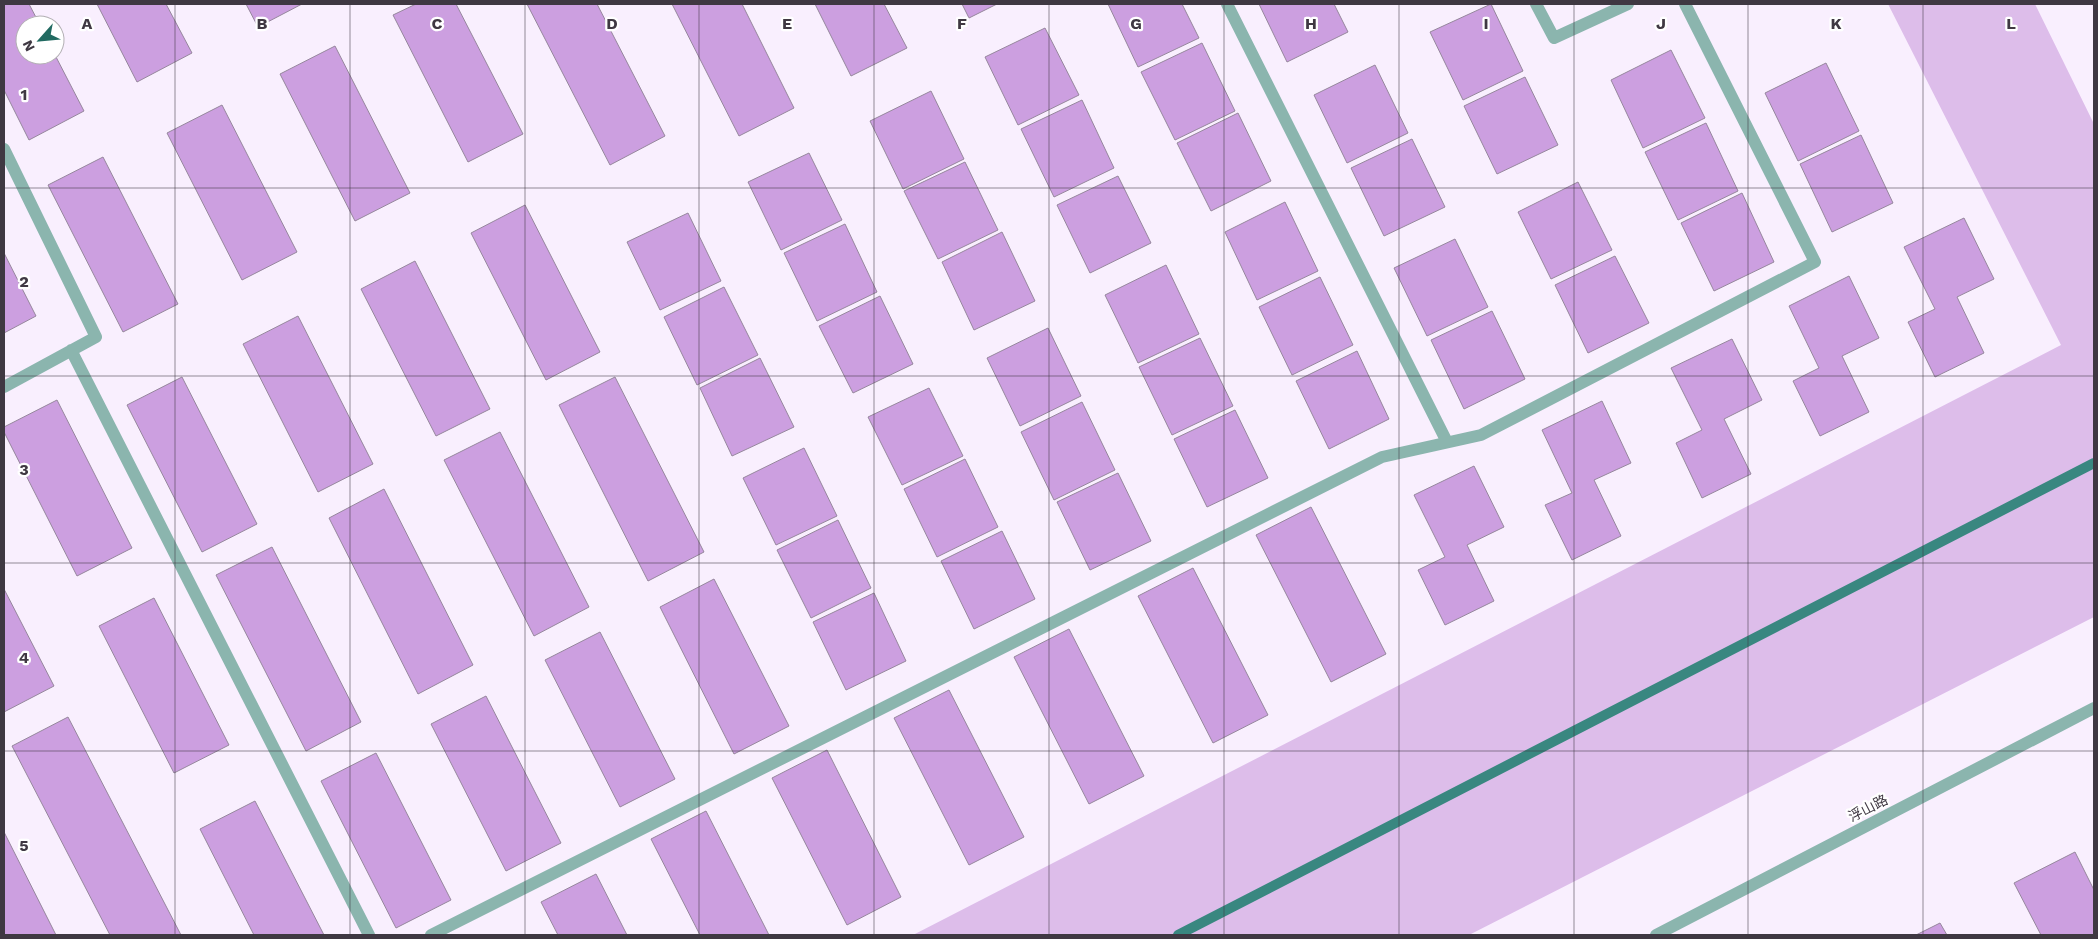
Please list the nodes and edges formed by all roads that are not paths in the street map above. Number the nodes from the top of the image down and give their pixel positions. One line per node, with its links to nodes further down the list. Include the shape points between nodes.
1 (1227, 4): 8 (street)
2 (1536, 4): 3 (street, via 1554,38)
3 (1628, 4)
4 (1685, 4): 8 (street, via 1815,262 1481,435)
5 (4, 149): 6 (street, via 96,336)
6 (71, 350): 7 (street); 10 (street)
7 (4, 388)
8 (1447, 442): 11 (street, via 1382,457)
9 (2094, 708): 12 (street, 浮山路)
10 (369, 935)
11 (431, 935)
12 (1656, 935)

